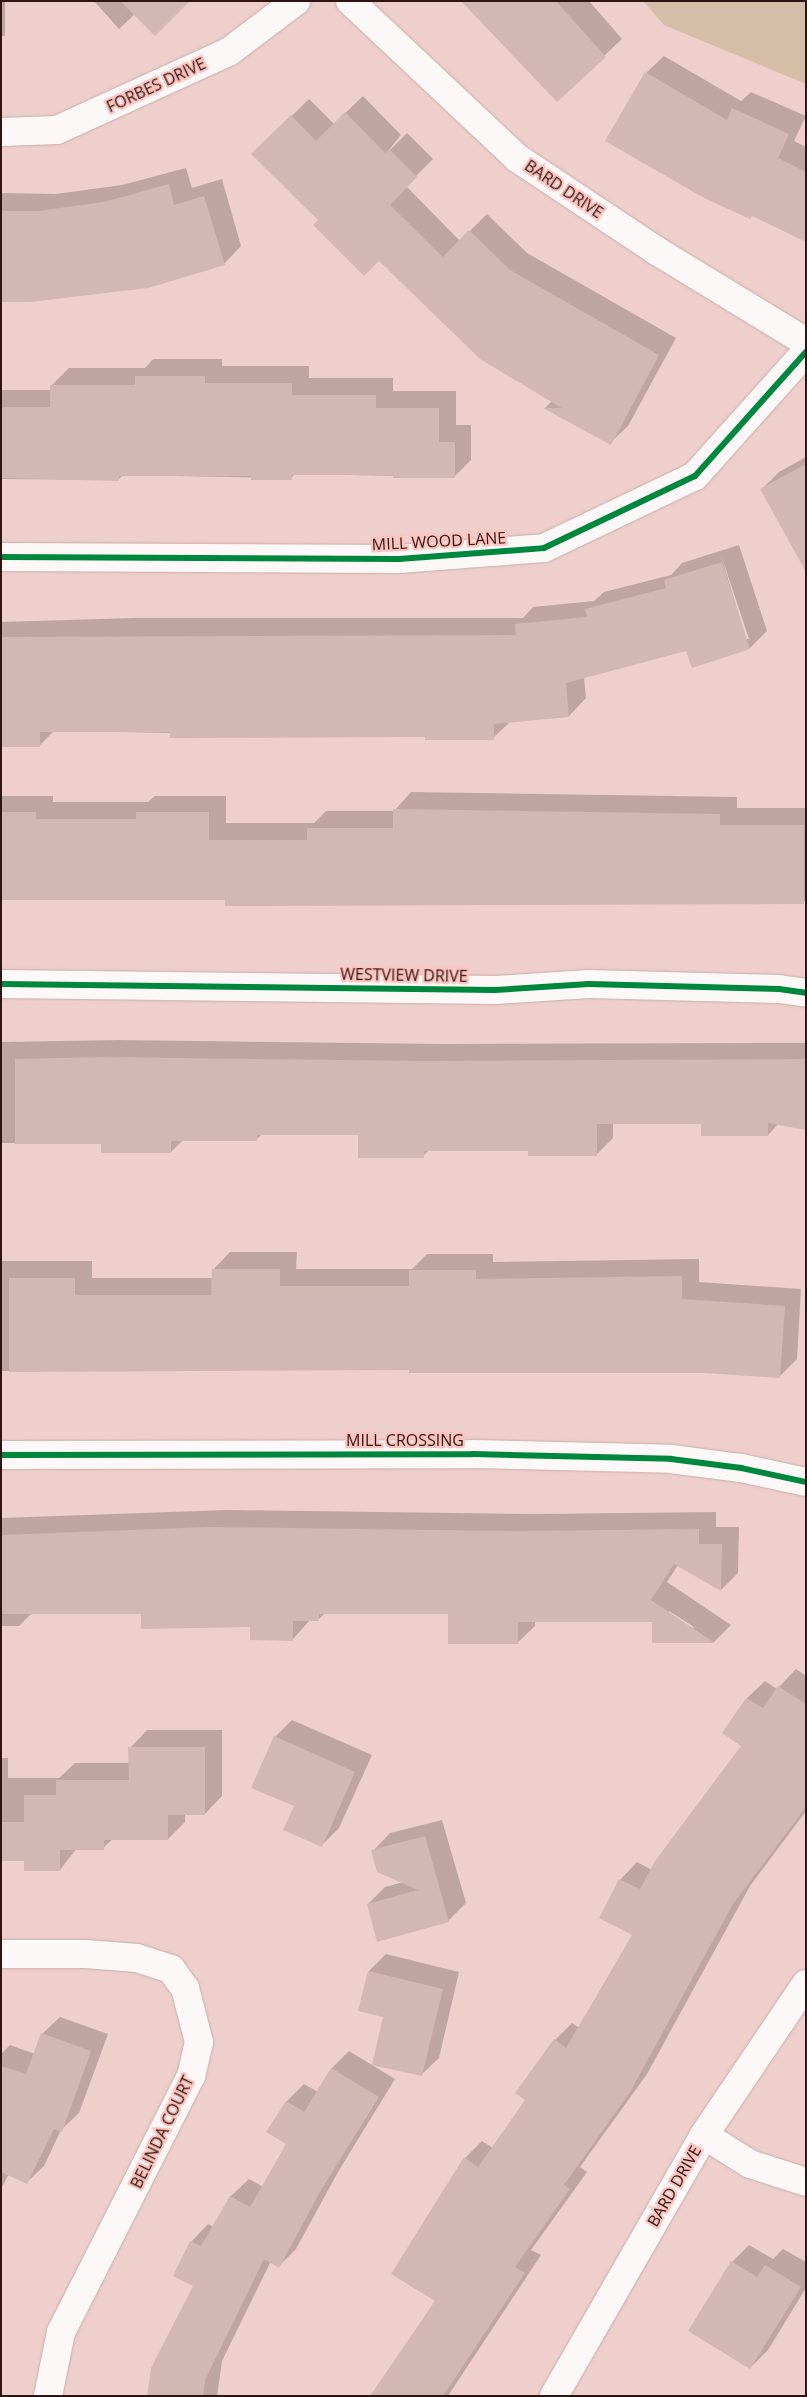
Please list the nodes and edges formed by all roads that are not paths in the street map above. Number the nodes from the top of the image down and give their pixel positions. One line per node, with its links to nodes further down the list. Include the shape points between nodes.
1 (296, 1): 3 (street, FORBES DRIVE, via 230,51 57,130)
2 (350, 1): 4 (street, BARD DRIVE, via 518,158 657,251)
3 (1, 132)
4 (806, 342)
5 (806, 352): 6 (street, MILL WOOD LANE, via 695,476 544,548 399,559)
6 (1, 557)
7 (1, 984): 8 (street, WESTVIEW DRIVE, via 496,990 589,984 779,989)
8 (806, 993)
9 (1, 1455): 10 (street, MILL CROSSING, via 474,1454 671,1459 740,1468)
10 (806, 1482)
11 (1, 1954): 15 (street, BELINDA COURT, via 137,1958 171,1969 185,1988 198,2042 191,2076 61,2332)
12 (806, 1984): 13 (street, BARD DRIVE)
13 (704, 2135): 14 (street, via 750,2164); 16 (street, BARD DRIVE)
14 (806, 2182)
15 (48, 2396)
16 (554, 2396)

